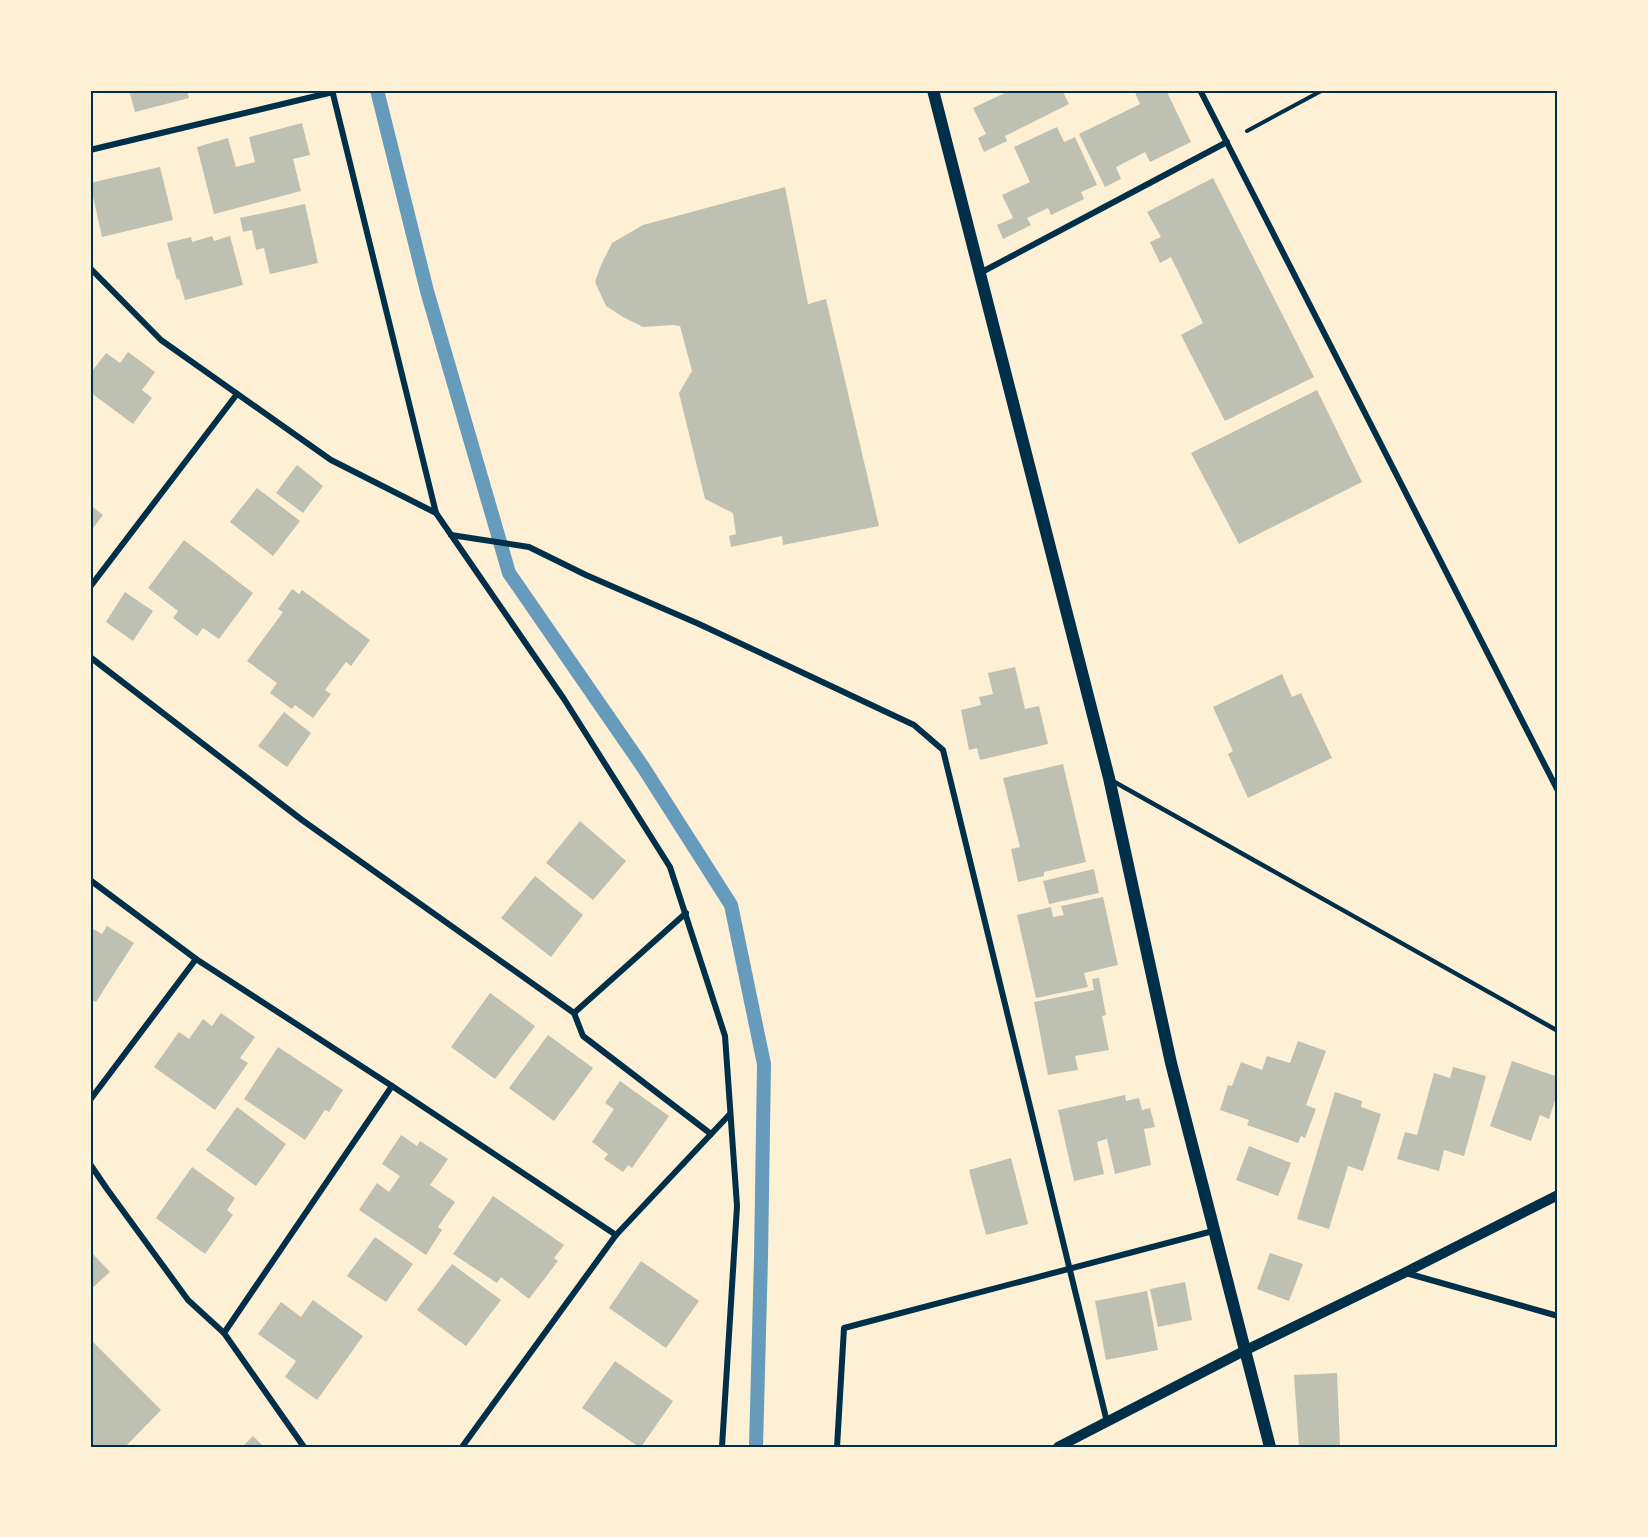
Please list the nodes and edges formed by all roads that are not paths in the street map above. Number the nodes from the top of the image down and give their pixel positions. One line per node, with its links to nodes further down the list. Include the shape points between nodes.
1 (933, 90): 7 (main road)
2 (1200, 90): 4 (street)
3 (333, 91): 5 (street); 9 (street)
4 (1227, 142): 7 (street); 14 (street)
5 (90, 150)
6 (90, 268): 8 (street, via 161,340)
7 (980, 273): 13 (main road)
8 (237, 394): 9 (street, via 331,459); 11 (street)
9 (436, 513): 10 (street)
10 (451, 535): 16 (street, via 564,699 670,867); 28 (street, via 529,547 914,724 943,750)
11 (90, 587)
12 (90, 657): 18 (street, via 302,820)
13 (1109, 778): 19 (lane); 26 (main road, via 1171,1063)
14 (1558, 790)
15 (90, 880): 17 (street)
16 (686, 914): 18 (street); 22 (street, via 725,1036)
17 (196, 959): 20 (street); 21 (street)
18 (574, 1013): 23 (street, via 583,1036)
19 (1558, 1031)
20 (392, 1086): 27 (street); 31 (street)
21 (90, 1100)
22 (730, 1114): 23 (street); 36 (street, via 737,1206)
23 (711, 1134): 27 (street)
24 (90, 1164): 31 (street, via 188,1300)
25 (1558, 1194): 29 (street)
26 (1213, 1231): 28 (street); 32 (main road)
27 (616, 1235): 35 (street)
28 (1068, 1269): 33 (street); 37 (street, via 844,1328)
29 (1404, 1273): 30 (street); 32 (street)
30 (1558, 1316)
31 (224, 1333): 34 (street)
32 (1244, 1351): 33 (street); 39 (main road)
33 (1107, 1422): 38 (street)
34 (304, 1447)
35 (462, 1447)
36 (722, 1447)
37 (837, 1447)
38 (1058, 1447)
39 (1270, 1447)

